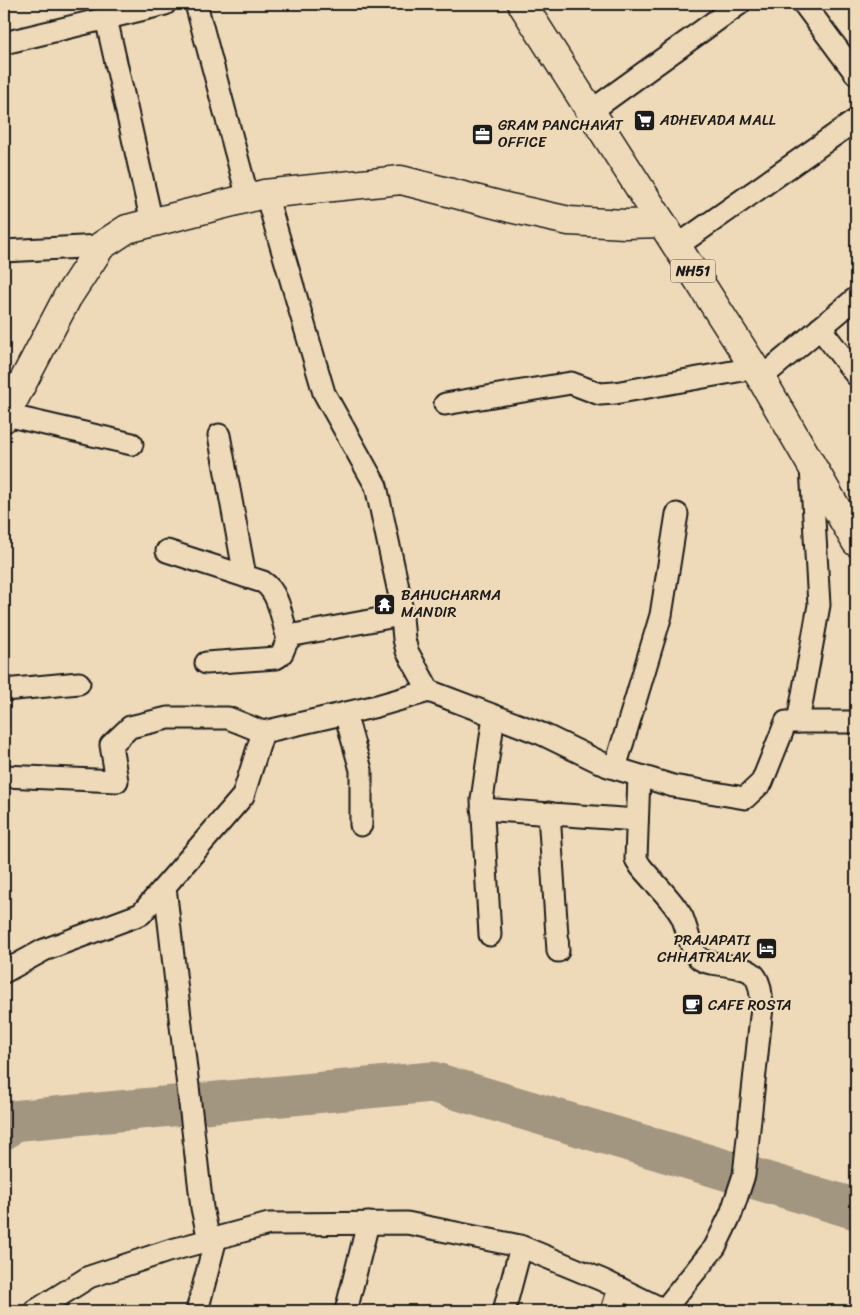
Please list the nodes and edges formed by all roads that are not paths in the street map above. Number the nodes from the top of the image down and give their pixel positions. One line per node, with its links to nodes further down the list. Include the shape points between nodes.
1 (165, 4): 6 (street)
2 (196, 4): 11 (street)
3 (522, 4): 9 (main road, NH51)
4 (739, 4): 9 (street)
5 (804, 4): 8 (street)
6 (96, 14): 7 (street); 12 (street)
7 (4, 43)
8 (856, 74)
9 (591, 111): 13 (main road, NH51)
10 (856, 120): 15 (street)
11 (257, 196): 12 (main road); 13 (main road, via 401,180 569,221); 30 (street, via 324,393 376,486)
12 (152, 223): 14 (main road, via 127,229)
13 (662, 223): 15 (main road, NH51)
14 (101, 246): 16 (street); 22 (main road, via 67,298)
15 (677, 246): 19 (main road, NH51)
16 (4, 251)
17 (856, 298): 18 (street)
18 (820, 328): 19 (street); 20 (street)
19 (758, 373): 21 (street, via 600,394 571,383); 25 (main road, NH51)
20 (856, 375)
21 (445, 404)
22 (5, 416): 24 (street)
23 (219, 435): 29 (street)
24 (132, 444)
25 (810, 463): 27 (main road, NH51); 38 (street, via 819,605)
26 (677, 514): 41 (street, via 661,616)
27 (856, 542)
28 (167, 551): 29 (street)
29 (245, 576): 31 (street, via 270,586)
30 (401, 615): 31 (street); 35 (street, via 407,651)
31 (288, 639): 32 (street, via 276,658)
32 (206, 663)
33 (79, 683): 34 (street)
34 (4, 690)
35 (429, 691): 36 (street); 37 (street)
36 (345, 713): 40 (street); 47 (street, via 361,770)
37 (494, 716): 41 (street); 44 (street)
38 (798, 722): 39 (street); 43 (street, via 786,722 762,782 745,798 672,786)
39 (856, 722)
40 (264, 732): 42 (street, via 228,718 168,718 130,727 112,745 118,781); 48 (street, via 243,796)
41 (615, 768): 43 (street)
42 (4, 776)
43 (639, 776): 46 (street)
44 (482, 809): 45 (street); 49 (street)
45 (549, 813): 46 (street); 50 (street)
46 (637, 820): 61 (street, via 636,858 681,916 695,953 708,963 744,968 754,974 761,987 762,1007 744,1175 731,1214 715,1246)
47 (361, 825)
48 (165, 887): 51 (street, via 141,914 44,950); 53 (street, via 202,1208)
49 (490, 935)
50 (558, 951)
51 (4, 972)
52 (368, 1224): 53 (street, via 269,1224); 54 (street, via 407,1223); 58 (street)
53 (212, 1239): 56 (street, via 89,1277); 57 (street)
54 (521, 1246): 55 (street); 59 (street)
55 (619, 1288): 60 (street); 61 (street)
56 (35, 1311)
57 (197, 1311)
58 (346, 1311)
59 (504, 1311)
60 (612, 1311)
61 (665, 1311)

